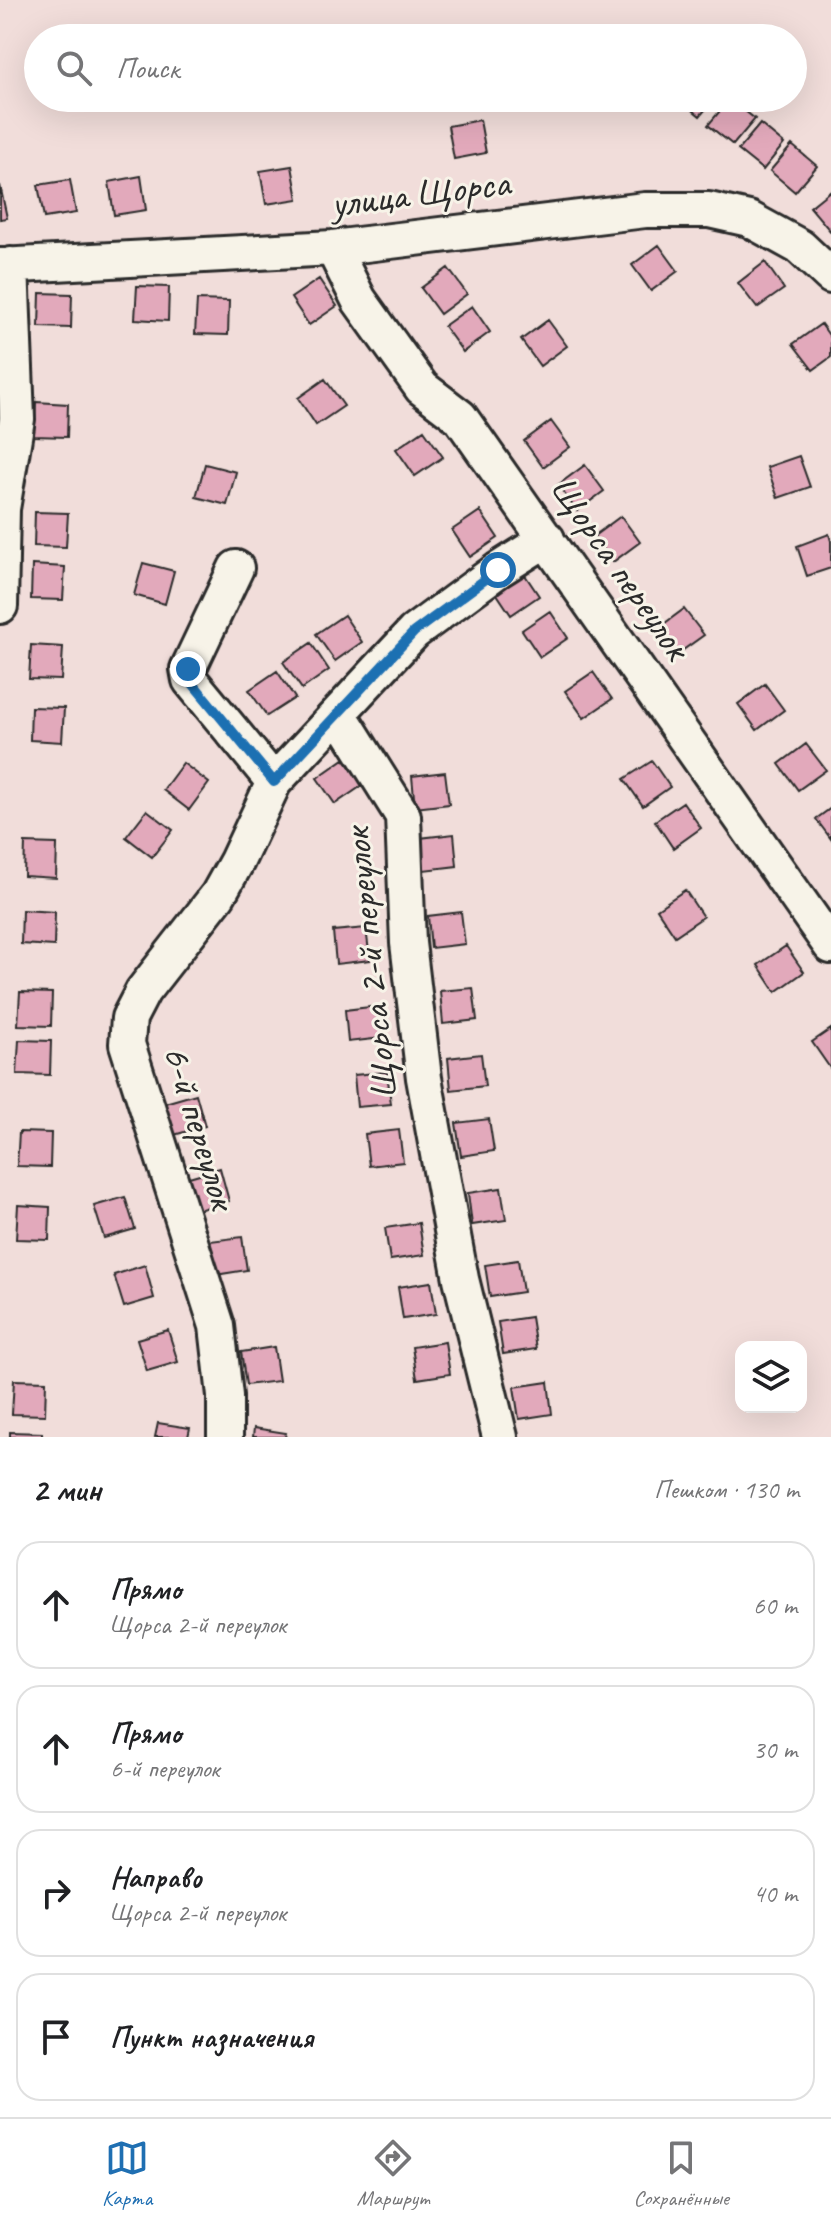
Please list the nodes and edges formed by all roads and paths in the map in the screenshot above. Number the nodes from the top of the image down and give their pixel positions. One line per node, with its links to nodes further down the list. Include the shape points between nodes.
1 (333, 248): 2 (street, улица Щорса); 3 (street, улица Щорса, via 645,210 709,210 749,219 800,247); 4 (street, Щорса переулок, via 359,300 406,367 422,388 460,417)
2 (6, 266): 6 (street, via 17,419 2,509)
3 (831, 276)
4 (547, 539): 7 (street, via 414,632); 9 (street, Щорса переулок)
5 (236, 568): 8 (street, via 188,669 190,680)
6 (0, 606)
7 (339, 714): 8 (street, 6-й переулок); 11 (street, Щорса 2-й переулок, via 403,816 408,943 424,1078 461,1279)
8 (274, 782): 10 (street, 6-й переулок, via 218,895 143,991 129,1018 127,1044 217,1326)
9 (831, 946)
10 (225, 1437)
11 (500, 1437)

